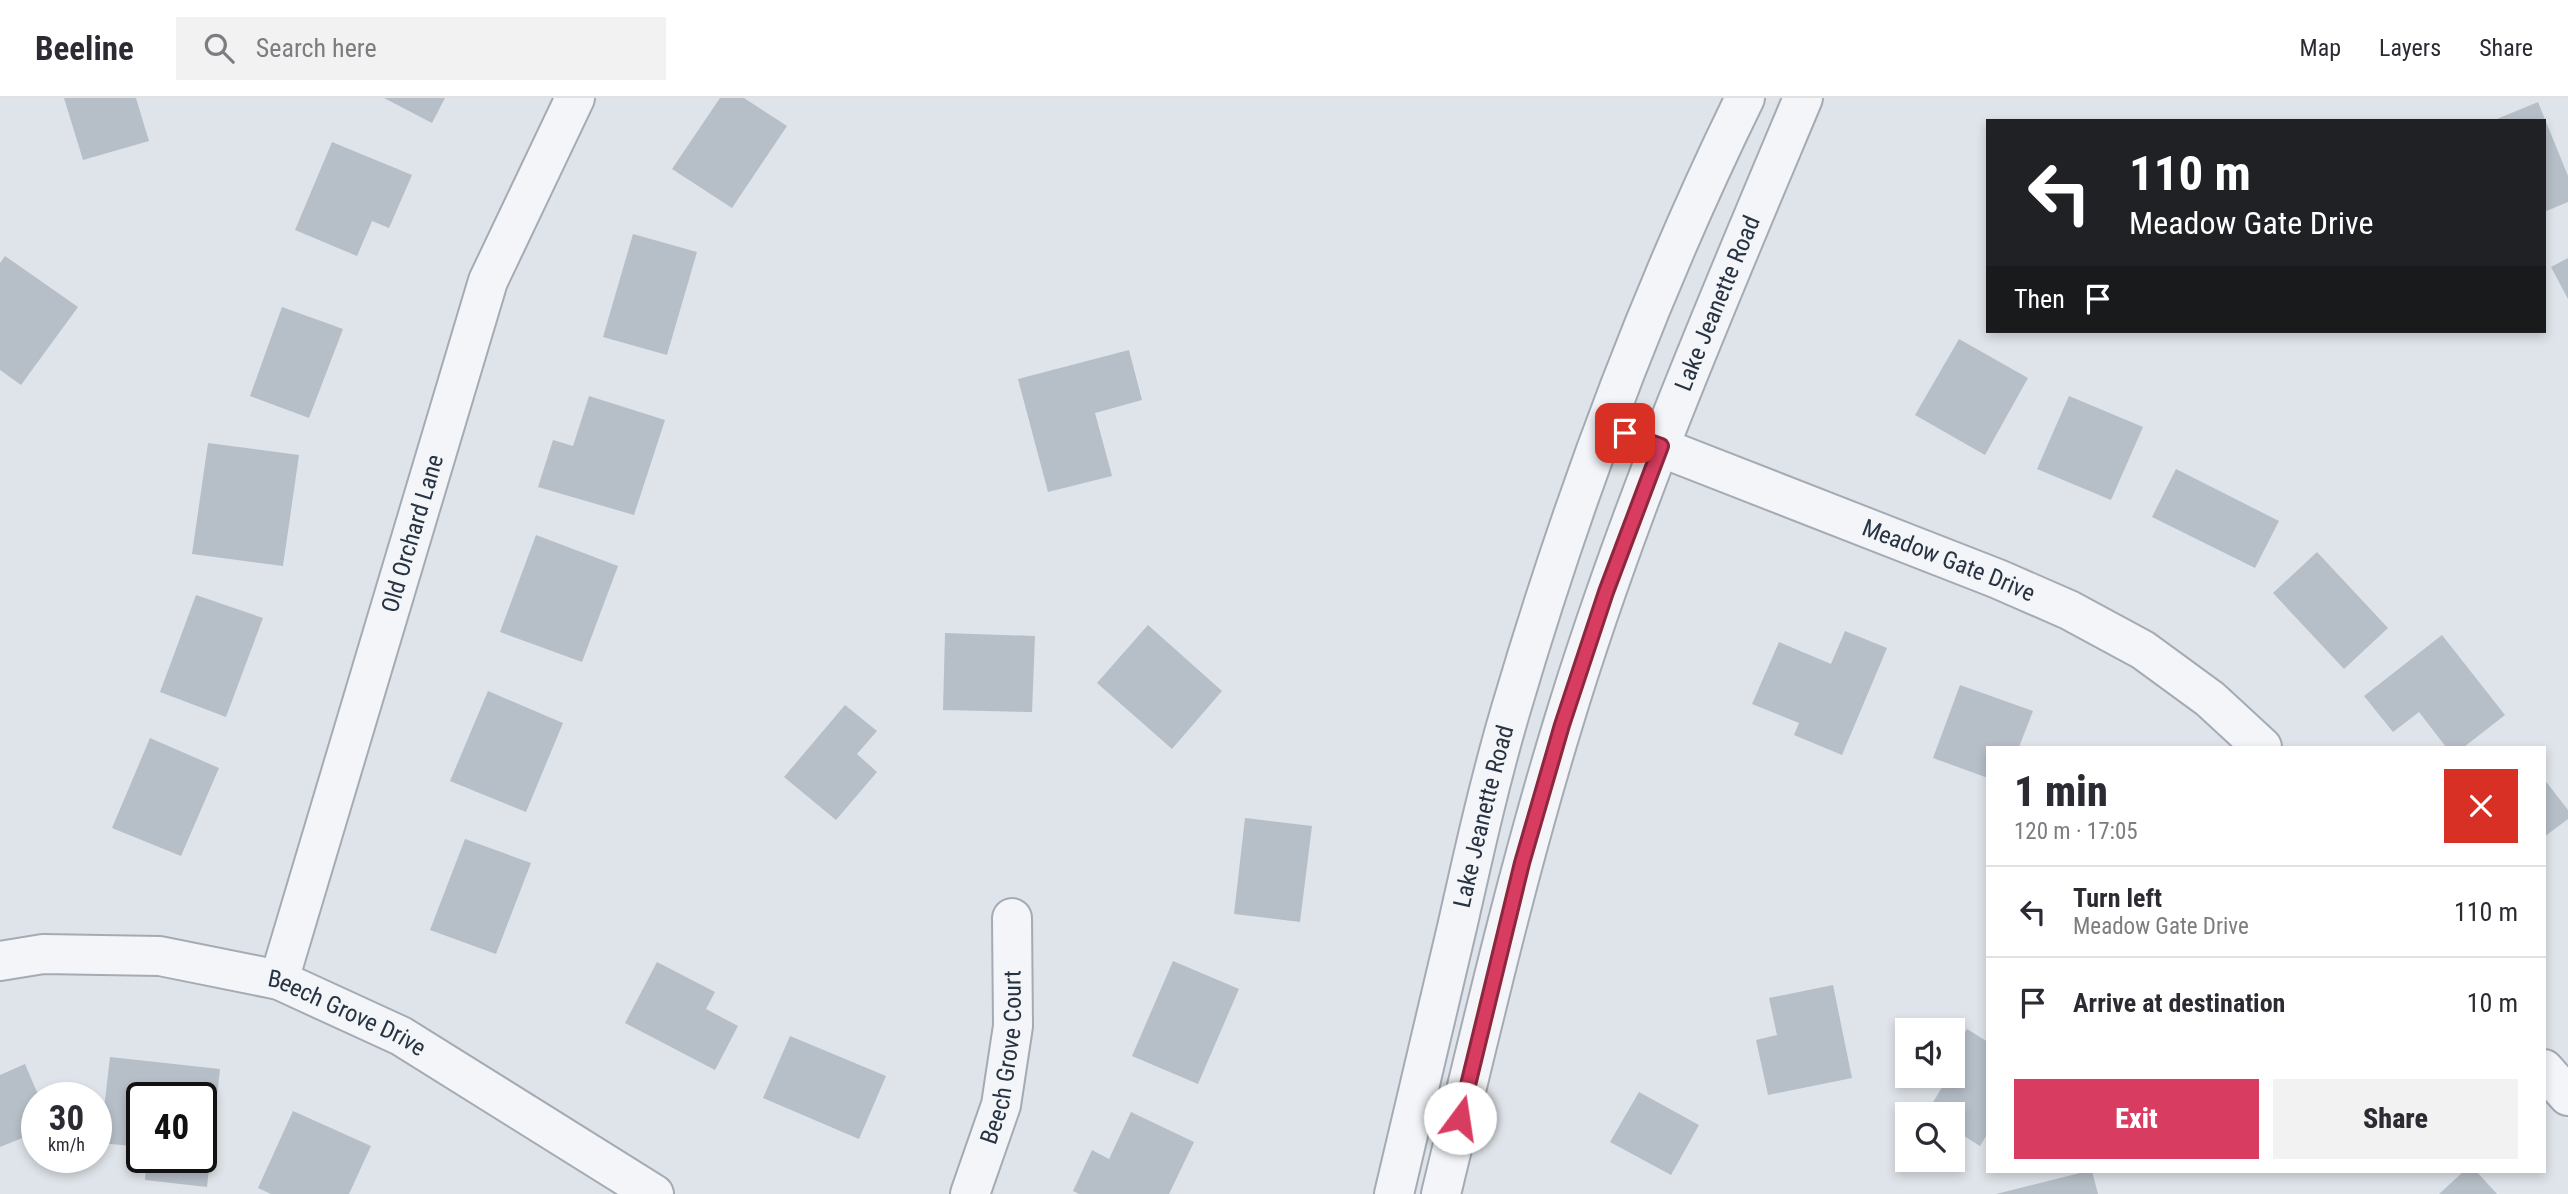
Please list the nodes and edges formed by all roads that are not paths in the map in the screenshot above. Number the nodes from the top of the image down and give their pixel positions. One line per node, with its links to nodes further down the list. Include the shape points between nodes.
1 (575, 98): 9 (street, Old Orchard Lane, via 488,281)
2 (1745, 98): 4 (street, Lake Jeanette Road, via 1708,173)
3 (1802, 98): 5 (street, Lake Jeanette Road)
4 (1606, 426): 5 (street, Meadow Gate Drive); 14 (street, Lake Jeanette Road, via 1510,711)
5 (1661, 446): 6 (street, Meadow Gate Drive, via 2070,610 2143,650 2210,699); 15 (street, Lake Jeanette Road, via 1562,725)
6 (2261, 746)
7 (1012, 918): 13 (street, Beech Grove Court, via 1013,1026 1001,1105)
8 (0, 961): 9 (street, Beech Grove Drive, via 43,954 160,956)
9 (279, 980): 12 (street, Beech Grove Drive, via 401,1036)
10 (2546, 1071): 11 (street)
11 (2568, 1096)
12 (654, 1194)
13 (970, 1194)
14 (1394, 1194)
15 (1441, 1194)

